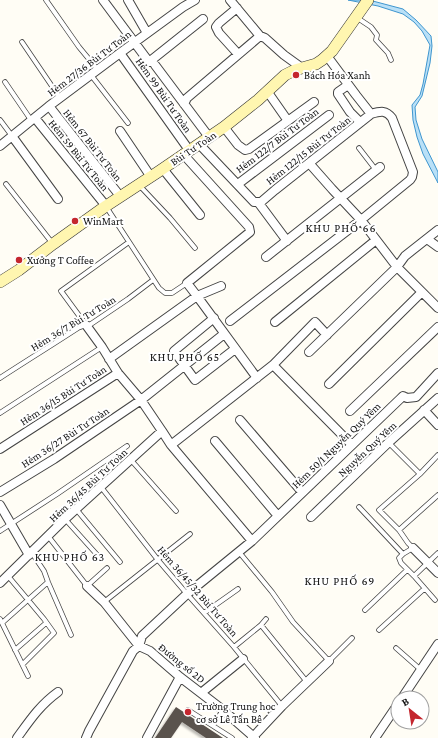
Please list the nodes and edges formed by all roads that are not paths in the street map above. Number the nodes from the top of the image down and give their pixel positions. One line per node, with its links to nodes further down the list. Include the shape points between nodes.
1 (46, 0): 20 (lane)
2 (103, 0): 13 (street)
3 (128, 0): 10 (street)
4 (195, 0): 10 (street, Hẻm 27/36 Bùi Tư Toàn)
5 (230, 0): 7 (street)
6 (368, 0): 8 (street, Bùi Tư Toàn)
7 (237, 8): 11 (street); 15 (street, via 216,28)
8 (356, 16): 16 (street, Bùi Tư Toàn); 17 (lane, via 371,27 377,35 376,40)
9 (203, 18): 13 (street, via 149,62)
10 (147, 33): 13 (street, Hẻm 27/36 Bùi Tư Toàn)
11 (260, 36): 15 (street); 19 (street)
12 (22, 42): 25 (lane)
13 (134, 42): 14 (street, Hẻm 27/36 Bùi Tư Toàn)
14 (120, 53): 20 (street, Hẻm 27/36 Bùi Tư Toàn); 43 (street, Hẻm 99 Bùi Tư Toàn)
15 (238, 54): 27 (street, via 187,98)
16 (328, 56): 19 (street, Bùi Tư Toàn, via 316,64); 23 (street)
17 (391, 60)
18 (155, 65): 27 (street)
19 (302, 68): 24 (street, Bùi Tư Toàn, via 285,75)
20 (98, 70): 21 (street, Hẻm 27/36 Bùi Tư Toàn)
21 (91, 75): 25 (street, Hẻm 27/36 Bùi Tư Toàn); 35 (lane)
22 (5, 82): 31 (lane)
23 (348, 84): 30 (street); 34 (street, via 338,94)
24 (267, 92): 33 (street); 36 (street, Bùi Tư Toàn)
25 (60, 98): 28 (street, Hẻm 27/36 Bùi Tư Toàn)
26 (314, 102): 33 (street)
27 (184, 104): 39 (street)
28 (49, 106): 31 (street, Hẻm 27/36 Bùi Tư Toàn); 51 (street, Hẻm 67 Bùi Tư Toàn)
29 (329, 114): 49 (street, Hẻm 122/7 Bùi Tư Toàn)
30 (371, 114): 34 (street, Hẻm 122/15 Bùi Tư Toàn); 57 (street, via 384,112 392,118 413,172 410,180)
31 (33, 119): 38 (street, Hẻm 27/36 Bùi Tư Toàn); 55 (street, Hẻm 59 Bùi Tư Toàn)
32 (0, 120): 38 (lane)
33 (288, 121): 36 (street, via 245,150)
34 (360, 122): 44 (street, Hẻm 122/15 Bùi Tư Toàn)
35 (128, 123)
36 (224, 127): 39 (street, Bùi Tư Toàn)
37 (120, 131): 47 (street)
38 (12, 136): 41 (street, Hẻm 27/36 Bùi Tư Toàn); 53 (street)
39 (209, 137): 40 (street, Bùi Tư Toàn)
40 (199, 144): 43 (street, Bùi Tư Toàn); 49 (street)
41 (0, 145)
42 (359, 148): 45 (lane)
43 (186, 152): 46 (street, Bùi Tư Toàn); 70 (street, Hẻm 99 Bùi Tư Toàn, via 249,227 250,232)
44 (309, 163): 52 (street); 54 (street, Hẻm 122/15 Bùi Tư Toàn)
45 (378, 168): 52 (street)
46 (163, 169): 47 (street, Bùi Tư Toàn); 56 (street)
47 (151, 177): 50 (street, Bùi Tư Toàn)
48 (6, 184): 63 (lane)
49 (238, 184): 54 (street, via 254,202)
50 (139, 185): 51 (street, Bùi Tư Toàn); 65 (lane)
51 (120, 196): 55 (street, Bùi Tư Toàn)
52 (341, 198): 57 (street); 61 (street)
53 (58, 199)
54 (258, 202): 61 (street)
55 (106, 206): 62 (lane); 63 (street, Bùi Tư Toàn)
56 (200, 215)
57 (361, 220): 60 (street); 76 (street)
58 (438, 230): 59 (street)
59 (427, 238): 64 (street); 67 (street, via 405,256)
60 (376, 240): 67 (street); 77 (street)
61 (287, 241): 66 (street)
62 (128, 242): 68 (lane); 78 (lane, via 61,291)
63 (53, 244): 69 (street, Bùi Tư Toàn)
64 (438, 247)
65 (195, 248)
66 (266, 257)
67 (398, 267): 72 (street); 81 (street)
68 (153, 280): 70 (lane, via 168,294); 78 (lane, Hẻm 36/7 Bùi Tư Toàn)
69 (0, 282)
70 (187, 282): 73 (street)
71 (221, 286): 73 (street)
72 (422, 292): 74 (street); 92 (street)
73 (196, 296): 75 (street); 85 (street)
74 (438, 308)
75 (214, 318): 80 (street); 87 (street, via 174,351)
76 (230, 321)
77 (274, 322)
78 (86, 325): 82 (street); 90 (lane, Hẻm 36/7 Bùi Tư Toàn)
79 (438, 327): 96 (street)
80 (224, 334): 83 (street); 87 (street, Hẻm 36/27 Bùi Tư Toàn)
81 (327, 335): 84 (street); 86 (street, via 315,322)
82 (102, 347): 85 (street); 97 (lane)
83 (235, 349): 87 (street, via 195,380); 91 (street)
84 (309, 352)
85 (109, 358): 88 (street)
86 (274, 365): 91 (street); 104 (street)
87 (184, 366): 94 (street, Hẻm 36/27 Bùi Tư Toàn)
88 (118, 373): 94 (street); 106 (street, Hẻm 36/15 Bùi Tư Toàn)
89 (438, 374): 104 (street, Hẻm 50/1 Nguyễn Quý Yêm, via 416,397 403,396)
90 (0, 378)
91 (257, 378): 103 (street)
92 (329, 384)
93 (438, 398): 95 (street, Nguyễn Quý Yêm)
94 (141, 400): 100 (street); 111 (street, Hẻm 36/27 Bùi Tư Toàn)
95 (424, 410): 99 (street); 102 (street, Nguyễn Quý Yêm)
96 (350, 411)
97 (0, 412)
98 (240, 420): 112 (street)
99 (438, 424)
100 (162, 430): 103 (street); 108 (street, Hẻm 36/45 Bùi Tư Toàn)
101 (215, 441): 118 (street)
102 (388, 443): 109 (lane); 119 (street, Nguyễn Quý Yêm)
103 (171, 445): 126 (street)
104 (352, 445): 112 (street, Hẻm 50/1 Nguyễn Quý Yêm)
105 (127, 446): 121 (lane)
106 (0, 449)
107 (438, 455): 109 (lane)
108 (131, 460): 110 (street, Hẻm 36/45 Bùi Tư Toàn); 117 (lane)
109 (420, 474): 122 (lane, via 379,510)
110 (101, 487): 116 (street, Hẻm 36/45 Bùi Tư Toàn); 133 (lane, Hẻm 36/45/32 Bùi Tư Toàn)
111 (0, 492)
112 (302, 492): 118 (street, Hẻm 50/1 Nguyễn Quý Yêm)
113 (438, 495): 122 (lane)
114 (0, 505): 121 (street)
115 (359, 507): 131 (lane)
116 (76, 510): 120 (street, Hẻm 36/45 Bùi Tư Toàn); 134 (lane)
117 (176, 511)
118 (278, 516): 126 (street, Hẻm 50/1 Nguyễn Quý Yêm)
119 (312, 517)
120 (65, 520): 125 (street, Hẻm 36/45 Bùi Tư Toàn); 132 (lane)
121 (11, 524): 123 (lane); 130 (street)
122 (399, 530): 127 (lane)
123 (0, 531)
124 (190, 534): 133 (lane)
125 (48, 536): 130 (street, Hẻm 36/45 Bùi Tư Toàn); 143 (lane)
126 (252, 541): 128 (street, Hẻm 50/1 Nguyễn Quý Yêm)
127 (413, 548): 131 (lane); 135 (street)
128 (238, 552): 146 (street, Hẻm 50/1 Nguyễn Quý Yêm); 165 (lane, via 272,592 293,622)
129 (438, 553): 135 (lane)
130 (30, 554): 139 (street, Hẻm 36/45 Bùi Tư Toàn); 141 (lane, via 44,571)
131 (403, 554): 137 (lane, via 399,558 400,563)
132 (100, 558)
133 (158, 560): 146 (lane, Hẻm 36/45/32 Bùi Tư Toàn); 149 (lane)
134 (120, 562)
135 (427, 563): 138 (street); 140 (lane)
136 (108, 568): 143 (lane)
137 (407, 570): 140 (lane); 150 (lane)
138 (438, 573)
139 (8, 576): 142 (street, Hẻm 36/45 Bùi Tư Toàn); 147 (lane)
140 (414, 576): 145 (lane)
141 (48, 582): 147 (lane); 157 (lane)
142 (0, 583)
143 (88, 586): 149 (street)
144 (238, 589): 151 (lane)
145 (424, 589): 148 (lane); 156 (lane)
146 (187, 594): 151 (lane, Hẻm 36/45/32 Bùi Tư Toàn); 160 (street, Hẻm 50/1 Nguyễn Quý Yêm, via 142,636)
147 (28, 600): 153 (lane); 154 (lane)
148 (435, 600)
149 (104, 602): 160 (street)
150 (365, 610)
151 (204, 613): 161 (lane, Hẻm 36/45/32 Bùi Tư Toàn)
152 (266, 619): 155 (lane)
153 (1, 621): 163 (lane)
154 (46, 623): 163 (lane); 166 (lane, via 54,633)
155 (261, 625): 161 (lane); 170 (lane)
156 (379, 630)
157 (70, 635)
158 (352, 638): 165 (lane)
159 (438, 644): 167 (street)
160 (139, 646): 169 (street, Đường số 2D, via 150,651); 181 (street, via 133,651)
161 (234, 647): 164 (lane, Hẻm 36/45/32 Bùi Tư Toàn)
162 (396, 648): 167 (lane)
163 (16, 650): 166 (lane)
164 (243, 659): 173 (street); 174 (lane, Hẻm 36/45/32 Bùi Tư Toàn)
165 (329, 661): 170 (street)
166 (23, 664): 168 (lane)
167 (421, 670): 171 (street)
168 (28, 676)
169 (180, 677): 173 (street, Đường số 2D); 182 (street)
170 (307, 682): 174 (street)
171 (407, 690)
172 (58, 692): 180 (street, via 38,709)
173 (201, 693): 176 (street, Đường số 2D)
174 (282, 706): 179 (street)
175 (188, 710): 178 (lane)
176 (223, 710): 178 (lane); 179 (street, Đường số 2D)
177 (390, 716): 184 (street)
178 (213, 725): 183 (lane)
179 (254, 737)
180 (17, 738)
181 (86, 738)
182 (147, 738)
183 (232, 738)
184 (375, 738)

